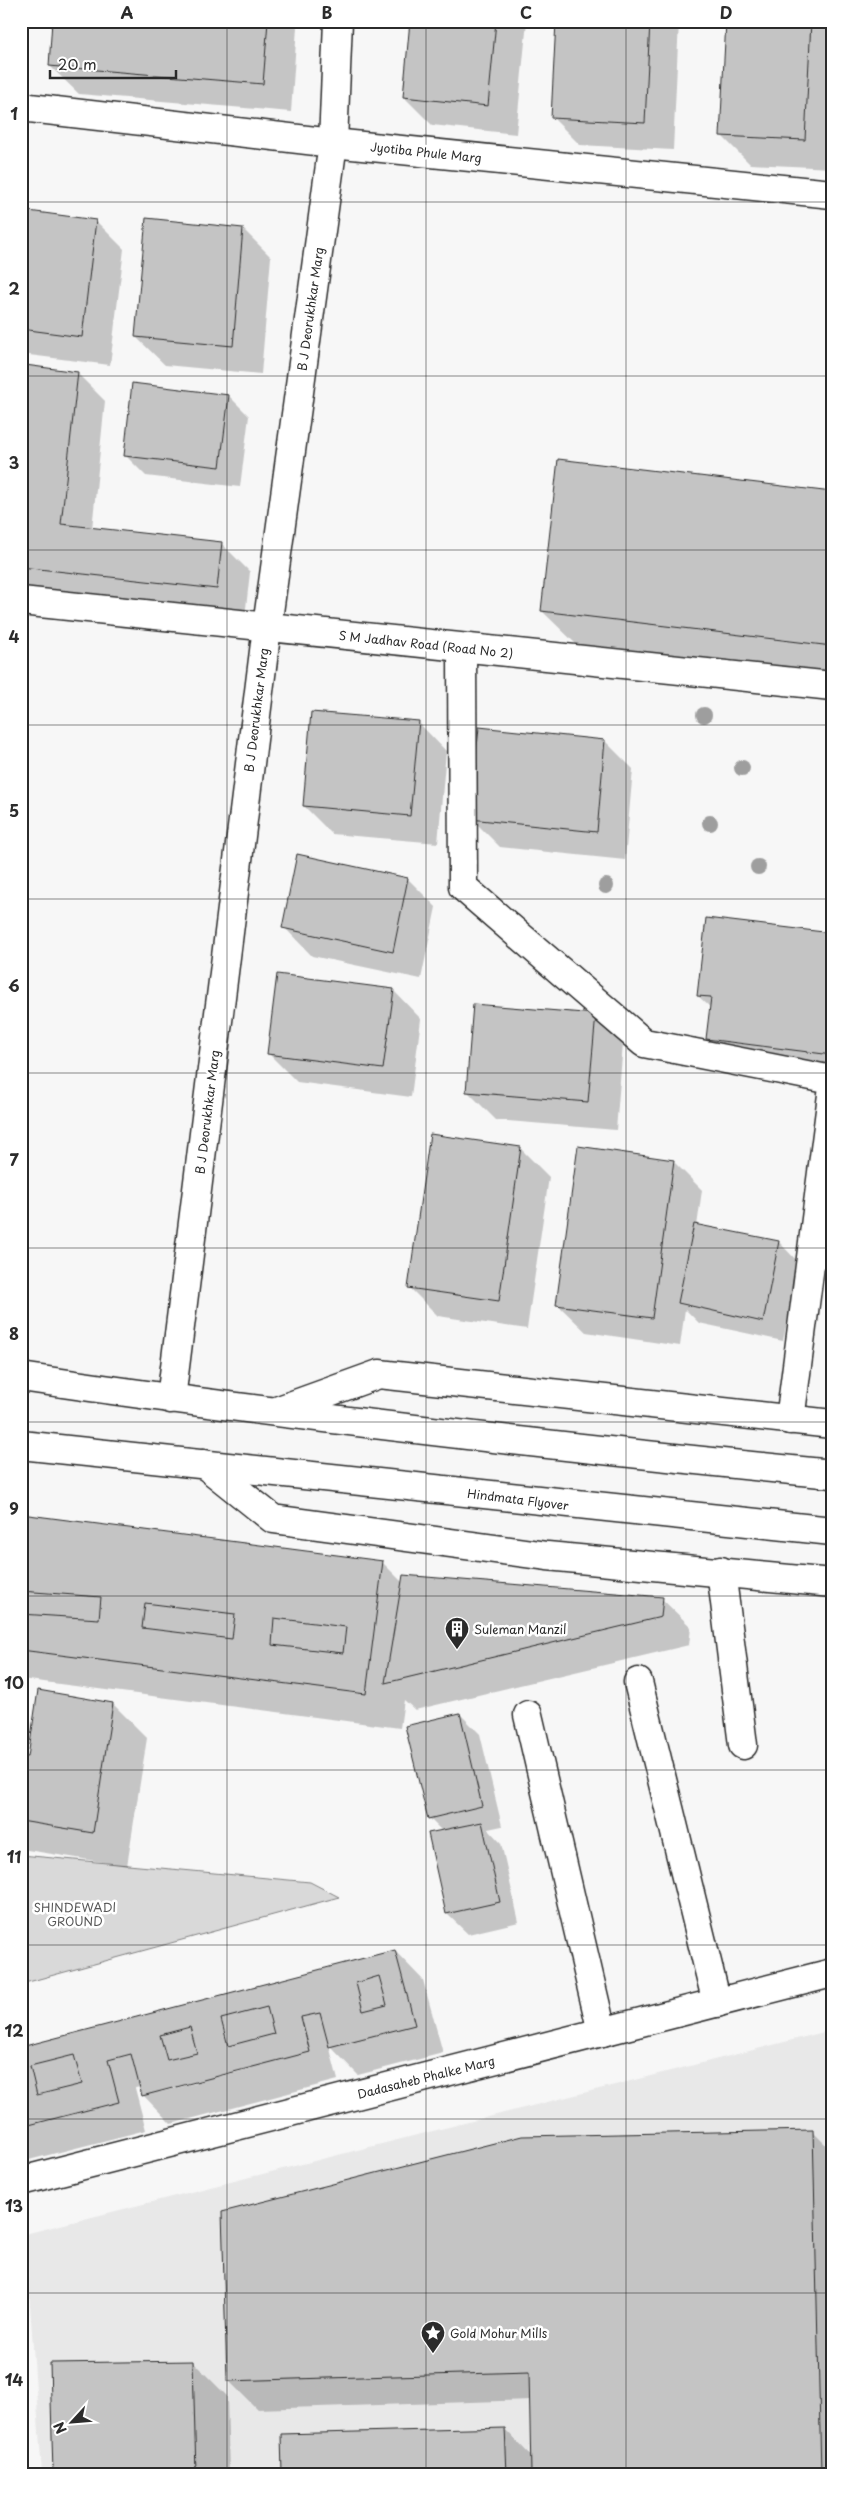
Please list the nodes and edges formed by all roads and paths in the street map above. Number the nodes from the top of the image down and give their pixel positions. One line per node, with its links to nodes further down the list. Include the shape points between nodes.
1 (338, 21): 3 (main road, B J Deorukhkar Marg)
2 (21, 107): 3 (main road, Jyotiba Phule Marg)
3 (333, 143): 4 (main road, Jyotiba Phule Marg); 6 (main road, B J Deorukhkar Marg)
4 (832, 194)
5 (21, 601): 6 (main road, S M Jadhav Road (Road No 2))
6 (266, 627): 7 (main road, S M Jadhav Road (Road No 2)); 12 (main road, B J Deorukhkar Marg)
7 (462, 648): 8 (main road, S M Jadhav Road (Road No 2)); 9 (main road, via 463,887 644,1043)
8 (832, 686)
9 (832, 1080)
10 (832, 1095): 14 (main road)
11 (21, 1377): 12 (main road)
12 (171, 1399): 13 (main road)
13 (275, 1411): 14 (main road, via 379,1374); 18 (main road, via 558,1447)
14 (790, 1420): 15 (main road)
15 (832, 1424)
16 (21, 1444): 17 (main road, Hindmata Flyover)
17 (204, 1464): 19 (main road, Hindmata Flyover); 20 (main road, via 273,1519 547,1556)
18 (832, 1474)
19 (832, 1531)
20 (721, 1571): 21 (main road); 24 (main road)
21 (832, 1583)
22 (638, 1682): 26 (main road)
23 (528, 1715): 27 (main road)
24 (743, 1745)
25 (832, 1973): 26 (main road, Dadasaheb Phalke Marg)
26 (716, 2003): 27 (main road, Dadasaheb Phalke Marg)
27 (602, 2032): 28 (main road, Dadasaheb Phalke Marg)
28 (21, 2181)

